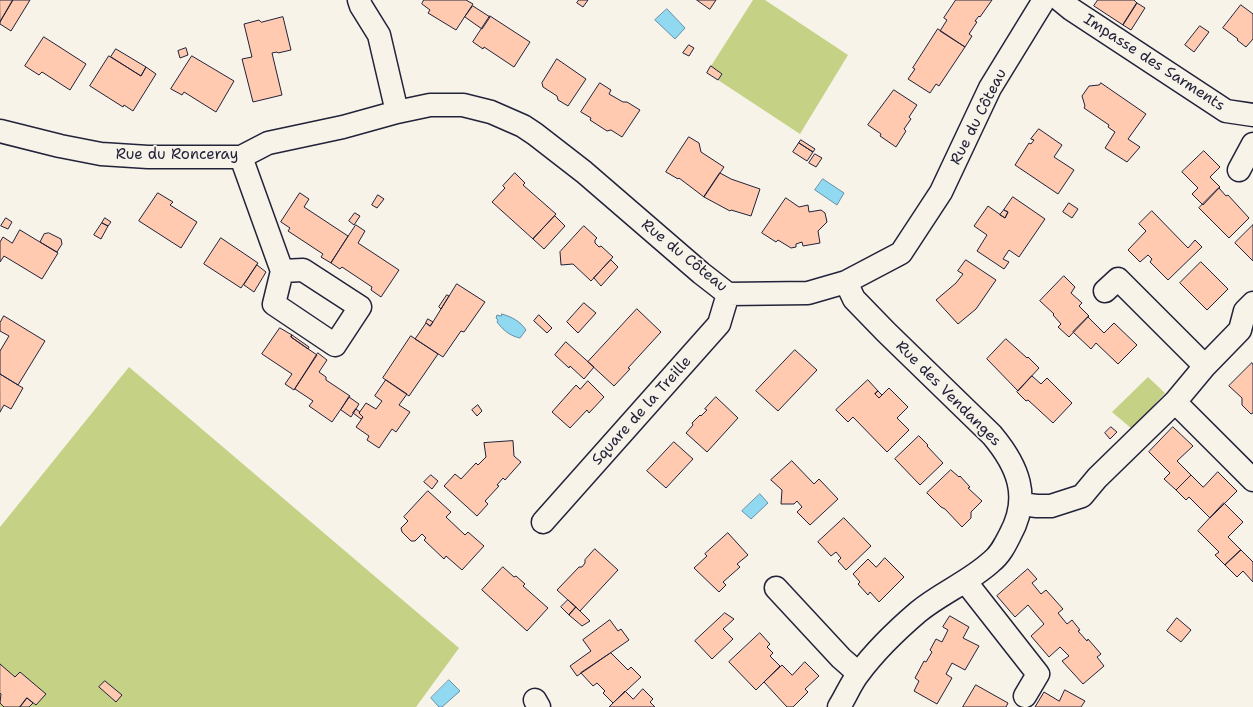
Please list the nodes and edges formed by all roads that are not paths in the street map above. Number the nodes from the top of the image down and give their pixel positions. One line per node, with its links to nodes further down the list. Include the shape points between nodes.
1 (359, 0): 4 (street, via 379,35)
2 (1044, 0): 11 (street, Rue du Côteau, via 990,88 941,192 901,253)
3 (1060, 0): 5 (street, Impasse des Sarments, via 1226,111)
4 (397, 112): 8 (street, Rue du Ronceray, via 268,143); 13 (street, Rue du Côteau, via 430,105 463,105 491,112 523,126 584,172)
5 (1253, 115)
6 (0, 131): 8 (street, Rue du Ronceray, via 101,154)
7 (1253, 144): 9 (street)
8 (242, 157): 10 (street)
9 (1238, 170)
10 (282, 270)
11 (846, 282): 13 (street, Rue du Côteau, via 808,293); 18 (street, Rue des Vendanges, via 854,299 992,435 1005,451 1018,479)
12 (1105, 291): 15 (street, via 1118,279)
13 (728, 294): 19 (street, Square de la Treille, via 720,324)
14 (1250, 310): 15 (street, via 1240,330)
15 (1205, 366): 16 (street)
16 (1174, 402): 17 (street); 18 (street, via 1082,496 1051,506)
17 (1253, 480)
18 (1020, 504): 20 (street, Rue des Vendanges, via 1018,518 1001,552 991,563)
19 (543, 522)
20 (965, 581): 22 (street, Rue des Vendanges, via 920,611 889,638); 23 (street, via 998,639 1038,674)
21 (776, 588): 22 (street)
22 (858, 673): 24 (street, Rue des Vendanges)
23 (1025, 696)
24 (839, 707)

